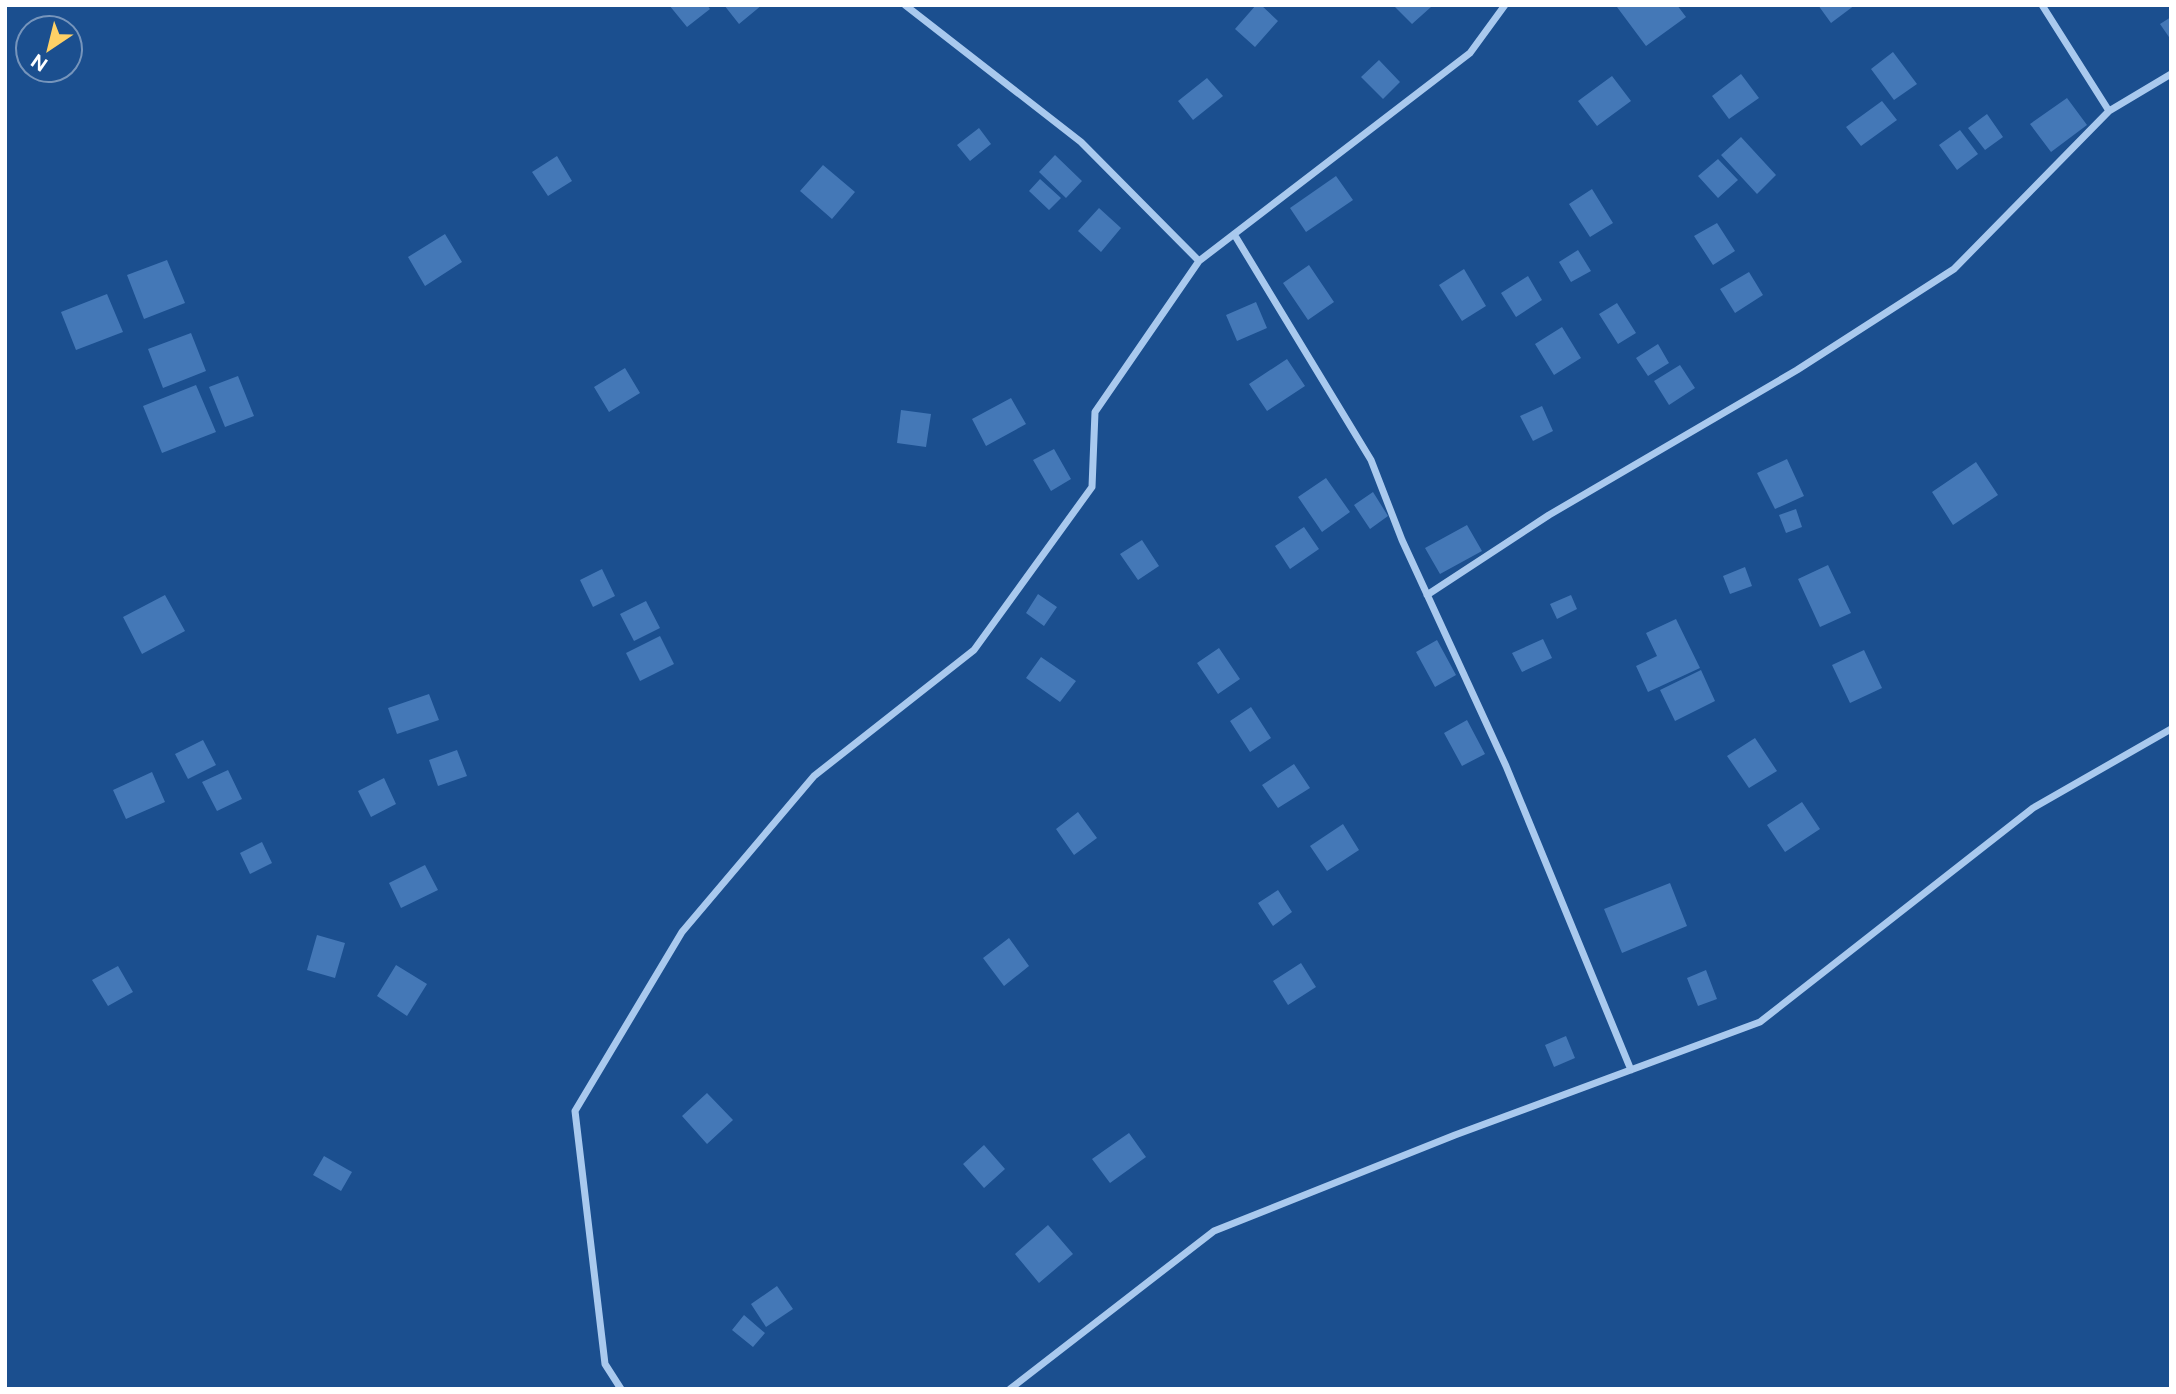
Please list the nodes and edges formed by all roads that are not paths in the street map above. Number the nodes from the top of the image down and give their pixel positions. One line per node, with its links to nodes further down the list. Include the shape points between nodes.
1 (905, 5): 7 (street, via 1081,142)
2 (1505, 5): 6 (street, via 1470,53)
3 (2042, 5): 5 (street)
4 (2171, 74): 5 (street)
5 (2109, 111): 8 (street, via 1954,269 1797,370 1549,515)
6 (1234, 234): 7 (street); 8 (street, via 1371,460)
7 (1199, 261): 11 (street, via 1095,412 1092,487 982,640 814,776 682,932 575,1111 605,1364)
8 (1427, 595): 10 (street, via 1506,766)
9 (2171, 729): 10 (street, via 2033,808 1760,1022)
10 (1630, 1070): 12 (street, via 1214,1231)
11 (621, 1389)
12 (1010, 1389)

